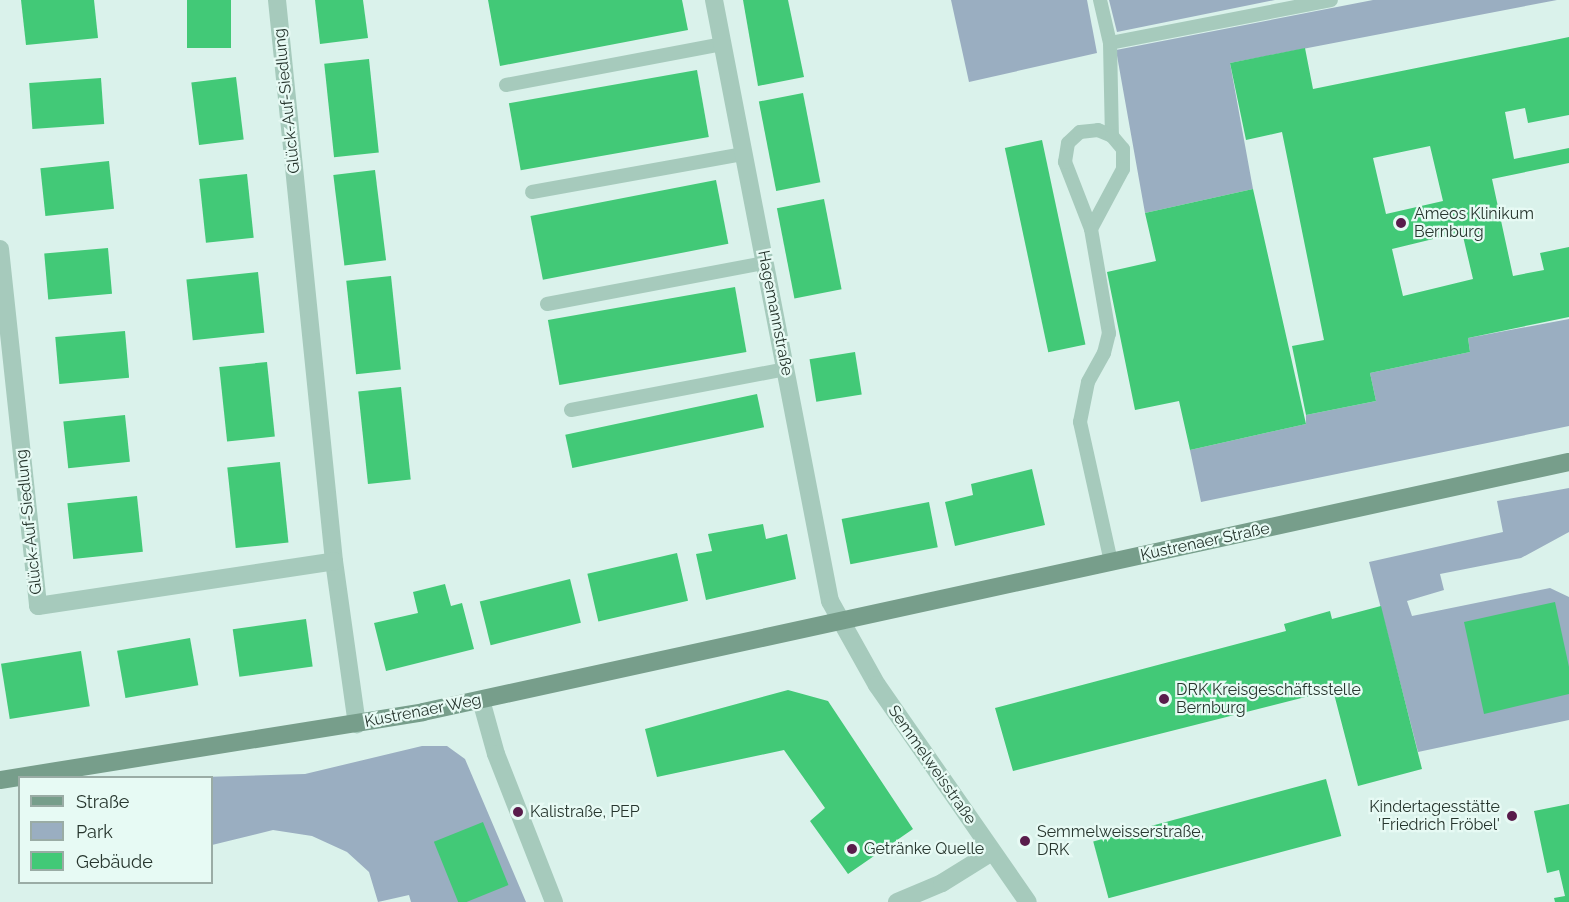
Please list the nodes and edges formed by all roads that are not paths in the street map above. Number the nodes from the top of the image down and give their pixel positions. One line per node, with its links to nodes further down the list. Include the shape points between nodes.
1 (276, 0): 18 (street, Glück-Auf-Siedlung)
2 (714, 0): 6 (street, Hagemannstraße)
3 (1100, 0): 5 (lane)
4 (1332, 0): 5 (lane)
5 (1110, 43): 8 (lane)
6 (723, 44): 7 (lane); 9 (street, Hagemannstraße)
7 (506, 86)
8 (1112, 136): 11 (lane, via 1123,149 1123,169); 11 (lane, via 1098,130 1080,132 1068,143 1065,162)
9 (744, 154): 10 (lane); 13 (street, Hagemannstraße)
10 (532, 192)
11 (1091, 229): 19 (lane, via 1109,333 1089,382 1080,422)
12 (0, 249): 18 (street, Glück-Auf-Siedlung, via 38,606)
13 (765, 263): 14 (lane); 15 (street, Hagemannstraße)
14 (547, 304)
15 (785, 369): 16 (lane); 20 (street, Hagemannstraße, via 830,601)
16 (571, 410)
17 (1569, 462): 19 (street, Kustrenaer Straße)
18 (334, 561): 22 (street, Glück-Auf-Siedlung)
19 (1111, 562): 20 (street, Kustrenaer Straße)
20 (842, 623): 21 (street, Kustrenaer Weg); 26 (street, Semmelweisstraße, via 877,685)
21 (481, 700): 22 (street, Kustrenaer Weg); 27 (street, via 496,754)
22 (357, 724): 23 (street, Kustrenaer Weg)
23 (26, 776)
24 (18, 777): 25 (street, Kustrenaer Weg)
25 (0, 780)
26 (992, 852): 28 (street, via 942,883); 29 (street, Semmelweisstraße)
27 (554, 902)
28 (897, 902)
29 (1028, 902)

